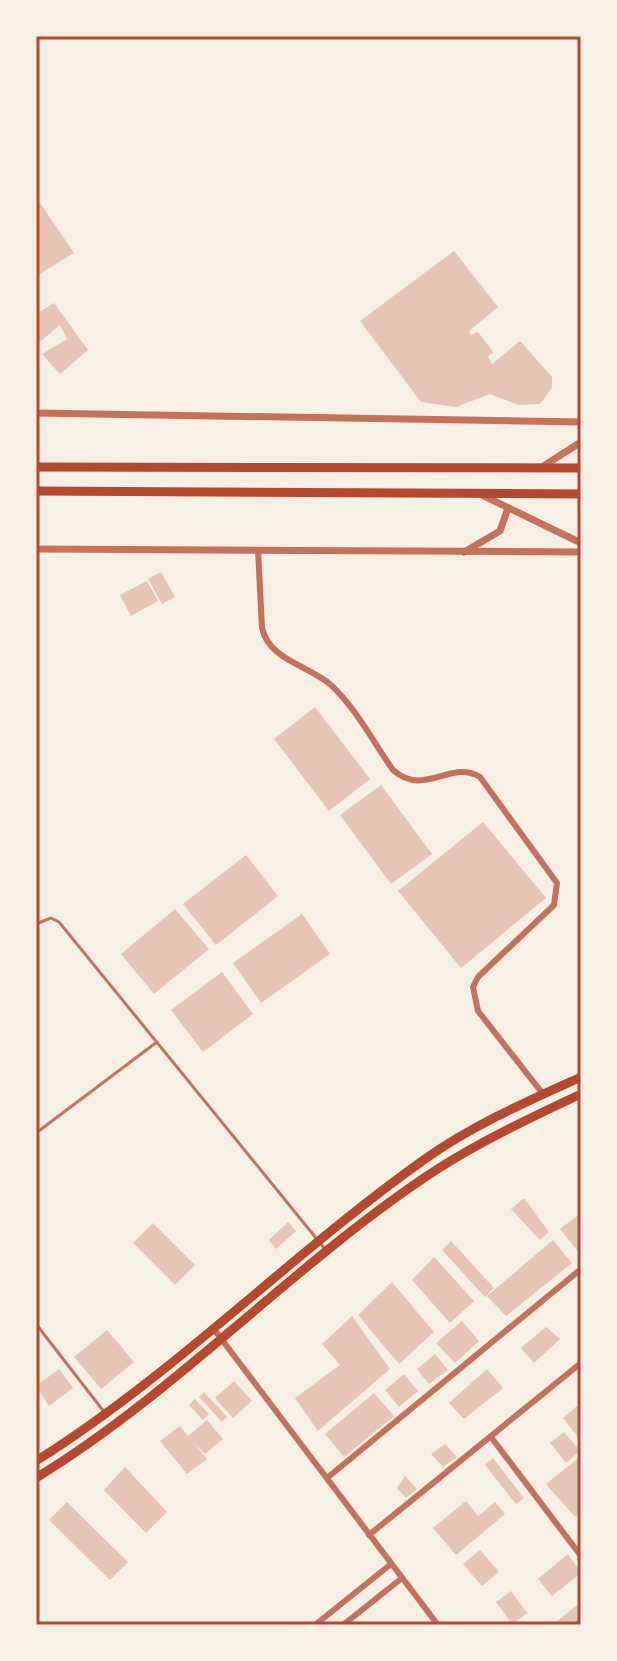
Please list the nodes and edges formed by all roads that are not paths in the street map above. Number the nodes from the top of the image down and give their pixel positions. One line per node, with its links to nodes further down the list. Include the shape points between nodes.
1 (36, 413): 2 (street)
2 (581, 422)
3 (581, 442): 5 (street)
4 (36, 467): 5 (main road)
5 (540, 468): 6 (main road)
6 (581, 468)
7 (36, 491): 8 (main road)
8 (478, 493): 9 (main road); 10 (street)
9 (581, 494)
10 (508, 508): 11 (street); 14 (street, via 500,531)
11 (581, 543)
12 (36, 549): 13 (street)
13 (258, 550): 14 (street); 19 (street, via 264,639 333,687 406,781 460,772 480,777 557,883 554,905 473,987 478,1011)
14 (463, 552): 15 (street)
15 (581, 552)
16 (36, 924): 17 (lane, via 51,918 59,922)
17 (157, 1042): 21 (lane); 22 (lane)
18 (581, 1077): 19 (main road)
19 (543, 1094): 22 (main road, via 427,1158)
20 (581, 1094): 23 (main road, via 433,1172)
21 (36, 1133)
22 (318, 1239): 23 (lane); 26 (main road)
23 (328, 1252): 27 (main road)
24 (581, 1269): 33 (street)
25 (36, 1324): 29 (lane)
26 (212, 1327): 27 (street); 29 (main road)
27 (223, 1340): 32 (main road, via 115,1427); 33 (street)
28 (581, 1363): 30 (street)
29 (106, 1414): 31 (main road)
30 (491, 1437): 34 (street); 35 (street)
31 (36, 1461)
32 (36, 1478)
33 (327, 1478): 34 (street)
34 (369, 1535): 36 (street)
35 (581, 1556)
36 (391, 1564): 37 (street); 38 (street)
37 (402, 1578): 39 (street); 40 (street)
38 (315, 1625)
39 (343, 1625)
40 (438, 1625)

